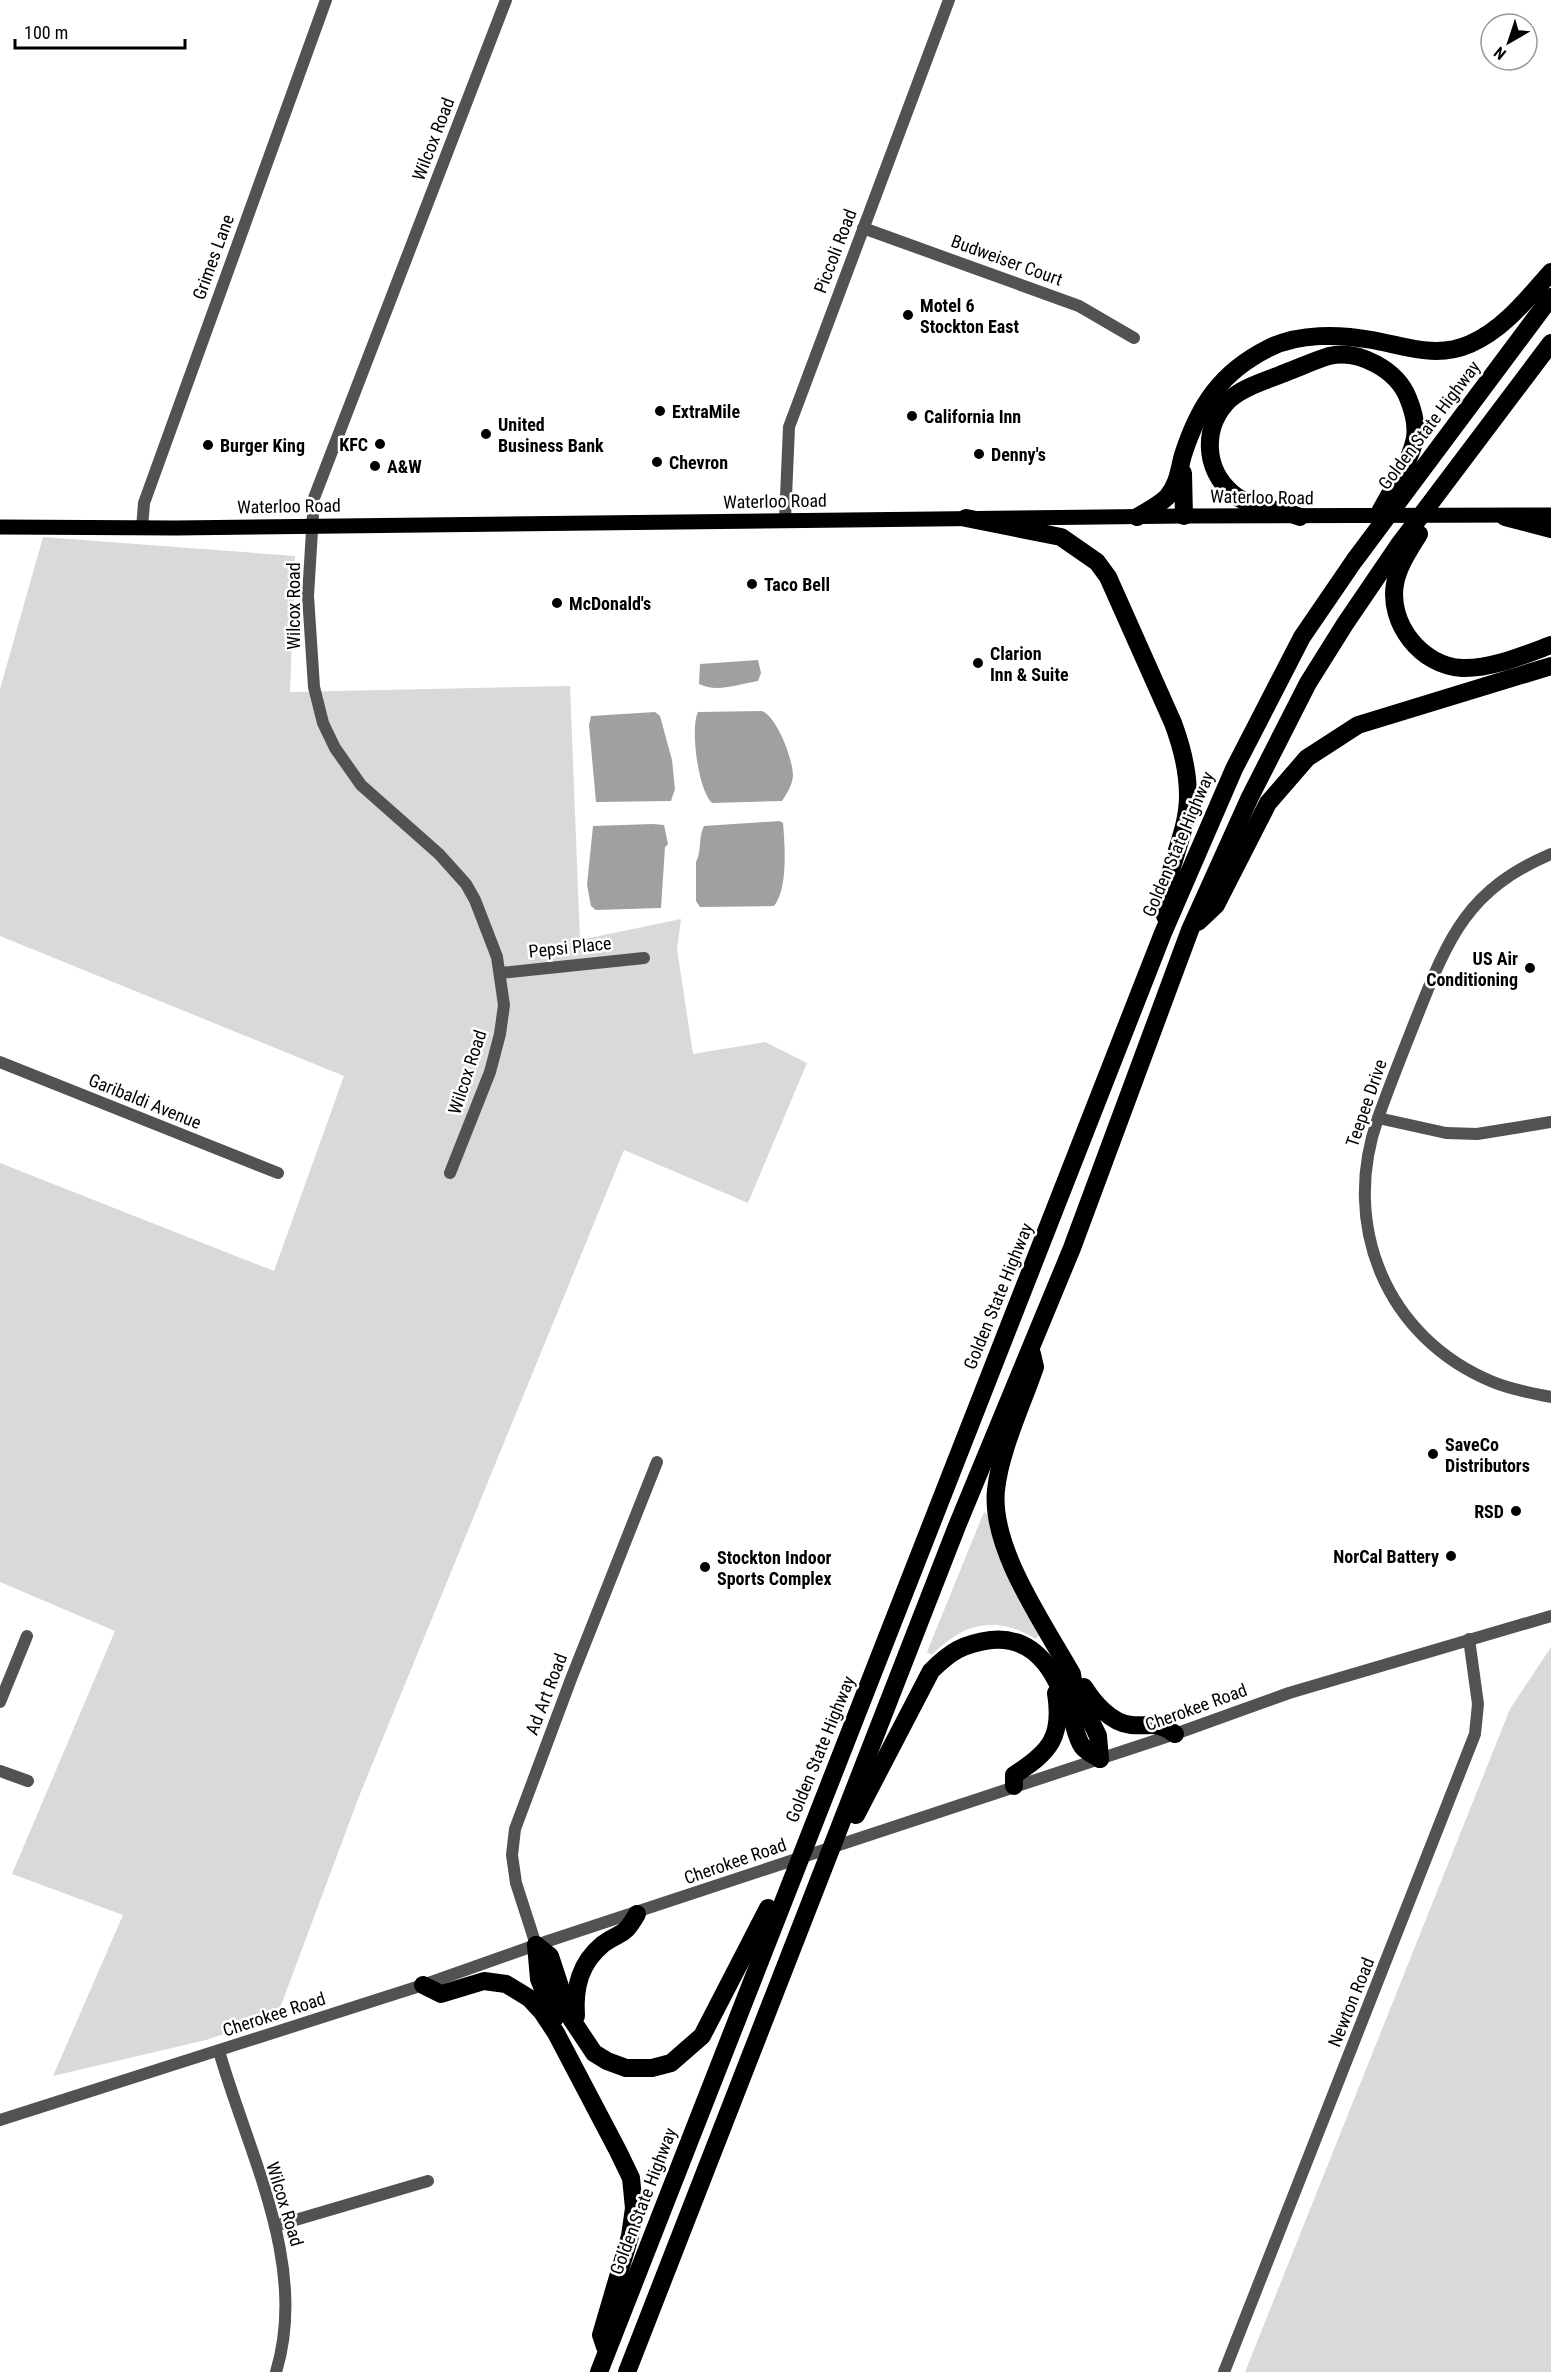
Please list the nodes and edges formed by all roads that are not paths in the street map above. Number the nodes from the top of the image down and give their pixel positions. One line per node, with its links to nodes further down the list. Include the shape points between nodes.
1 (326, 0): 20 (street, Grimes Lane, via 144,503)
2 (506, 0): 18 (street, Wilcox Road, via 314,498)
3 (949, 0): 4 (street, Piccoli Road)
4 (863, 228): 7 (street, Budweiser Court, via 1079,306); 17 (street, Piccoli Road, via 789,427)
5 (1551, 272): 9 (highway, via 1496,330 1442,352 1335,336 1312,336 1271,346 1223,380 1202,407)
6 (1551, 297): 22 (highway, Golden State Highway)
7 (1134, 338)
8 (1551, 343): 10 (highway)
9 (1182, 459): 12 (highway); 13 (highway, via 1167,496)
10 (1442, 490): 23 (highway, via 1395,583 1396,612 1406,633 1430,657 1461,668 1480,667); 26 (highway, via 1381,571 1308,683 1250,797)
11 (1551, 515): 15 (main road, Waterloo Road)
12 (1184, 516): 13 (main road, Waterloo Road); 14 (main road, Waterloo Road)
13 (1137, 517): 16 (main road, Waterloo Road)
14 (1300, 517): 15 (main road, Waterloo Road); 22 (highway, via 1251,504 1221,483 1208,443 1212,428 1230,399 1247,389 1332,356 1359,356 1381,366 1404,389 1415,414 1415,437)
15 (1505, 517): 21 (highway)
16 (966, 518): 17 (main road, Waterloo Road); 27 (highway, via 1061,537 1089,555 1108,577 1173,723 1186,771 1188,798 1168,883)
17 (785, 520): 18 (main road, Waterloo Road)
18 (312, 525): 20 (main road, Waterloo Road); 29 (street, Wilcox Road, via 308,596 311,667 323,723 361,785 439,854 466,884 491,939)
19 (0, 526): 20 (main road, Waterloo Road)
20 (142, 528)
21 (1551, 530)
22 (1354, 561): 27 (highway, Golden State Highway, via 1302,637 1271,693)
23 (1551, 645)
24 (1551, 666): 26 (highway, via 1358,725 1307,758 1268,803 1216,905)
25 (1551, 854): 31 (street, Teepee Drive, via 1496,885 1457,926 1431,980)
26 (1190, 930): 35 (highway, via 1072,1248)
27 (1163, 933): 49 (highway, Golden State Highway)
28 (644, 958): 29 (street, Pepsi Place)
29 (500, 973): 34 (street, Wilcox Road, via 504,1005 500,1034 490,1072)
30 (0, 1062): 33 (street, Garibaldi Avenue)
31 (1378, 1118): 32 (street, via 1446,1133 1477,1134); 36 (street, Teepee Drive, via 1364,1176 1366,1227 1384,1281 1400,1310 1462,1367 1494,1382)
32 (1551, 1122)
33 (278, 1173)
34 (450, 1173)
35 (1030, 1347): 41 (highway, via 1035,1367 998,1479 998,1521 1007,1555); 48 (highway)
36 (1551, 1397)
37 (657, 1462): 51 (street, Ad Art Road, via 515,1829 512,1856 516,1883)
38 (1551, 1616): 40 (street, Cherokee Road)
39 (27, 1636): 42 (street)
40 (1469, 1639): 43 (street, Cherokee Road, via 1289,1693); 63 (street, Newton Road, via 1478,1704 1475,1734)
41 (1065, 1678): 43 (highway, via 1081,1682 1093,1702 1128,1725 1159,1724); 44 (highway, via 1082,1746); 47 (highway, via 1056,1692 1059,1713 1052,1743 1039,1759 1014,1775); 48 (highway, via 1028,1646 1002,1639 967,1643 944,1658 931,1671 855,1816)
42 (0, 1702)
43 (1175, 1734): 44 (street, Cherokee Road)
44 (1100, 1760): 47 (street, Cherokee Road)
45 (0, 1771): 46 (street)
46 (28, 1781)
47 (1014, 1786): 50 (street, Cherokee Road)
48 (832, 1847): 62 (highway)
49 (787, 1888): 53 (highway, via 769,1908 702,2036 671,2063 626,2068 607,2061 594,2053); 59 (highway, Golden State Highway)
50 (638, 1914): 51 (street, Cherokee Road); 53 (highway, via 626,1932 605,1943 583,1967 576,1986)
51 (536, 1945): 52 (street, Cherokee Road); 53 (highway, via 550,1956); 54 (highway, via 538,1979 556,2021)
52 (423, 1985): 54 (highway, via 441,1994 484,1981 506,1984 530,1998); 55 (street, Cherokee Road)
53 (576, 2027)
54 (556, 2033): 59 (highway, via 631,2178 634,2208 630,2236 601,2335)
55 (219, 2051): 56 (street, Cherokee Road); 58 (street, Wilcox Road)
56 (0, 2120)
57 (428, 2181): 58 (street)
58 (275, 2226): 60 (street, Wilcox Road, via 287,2292)
59 (607, 2351): 61 (highway, Golden State Highway)
60 (276, 2372)
61 (599, 2372)
62 (627, 2372)
63 (1224, 2372)

